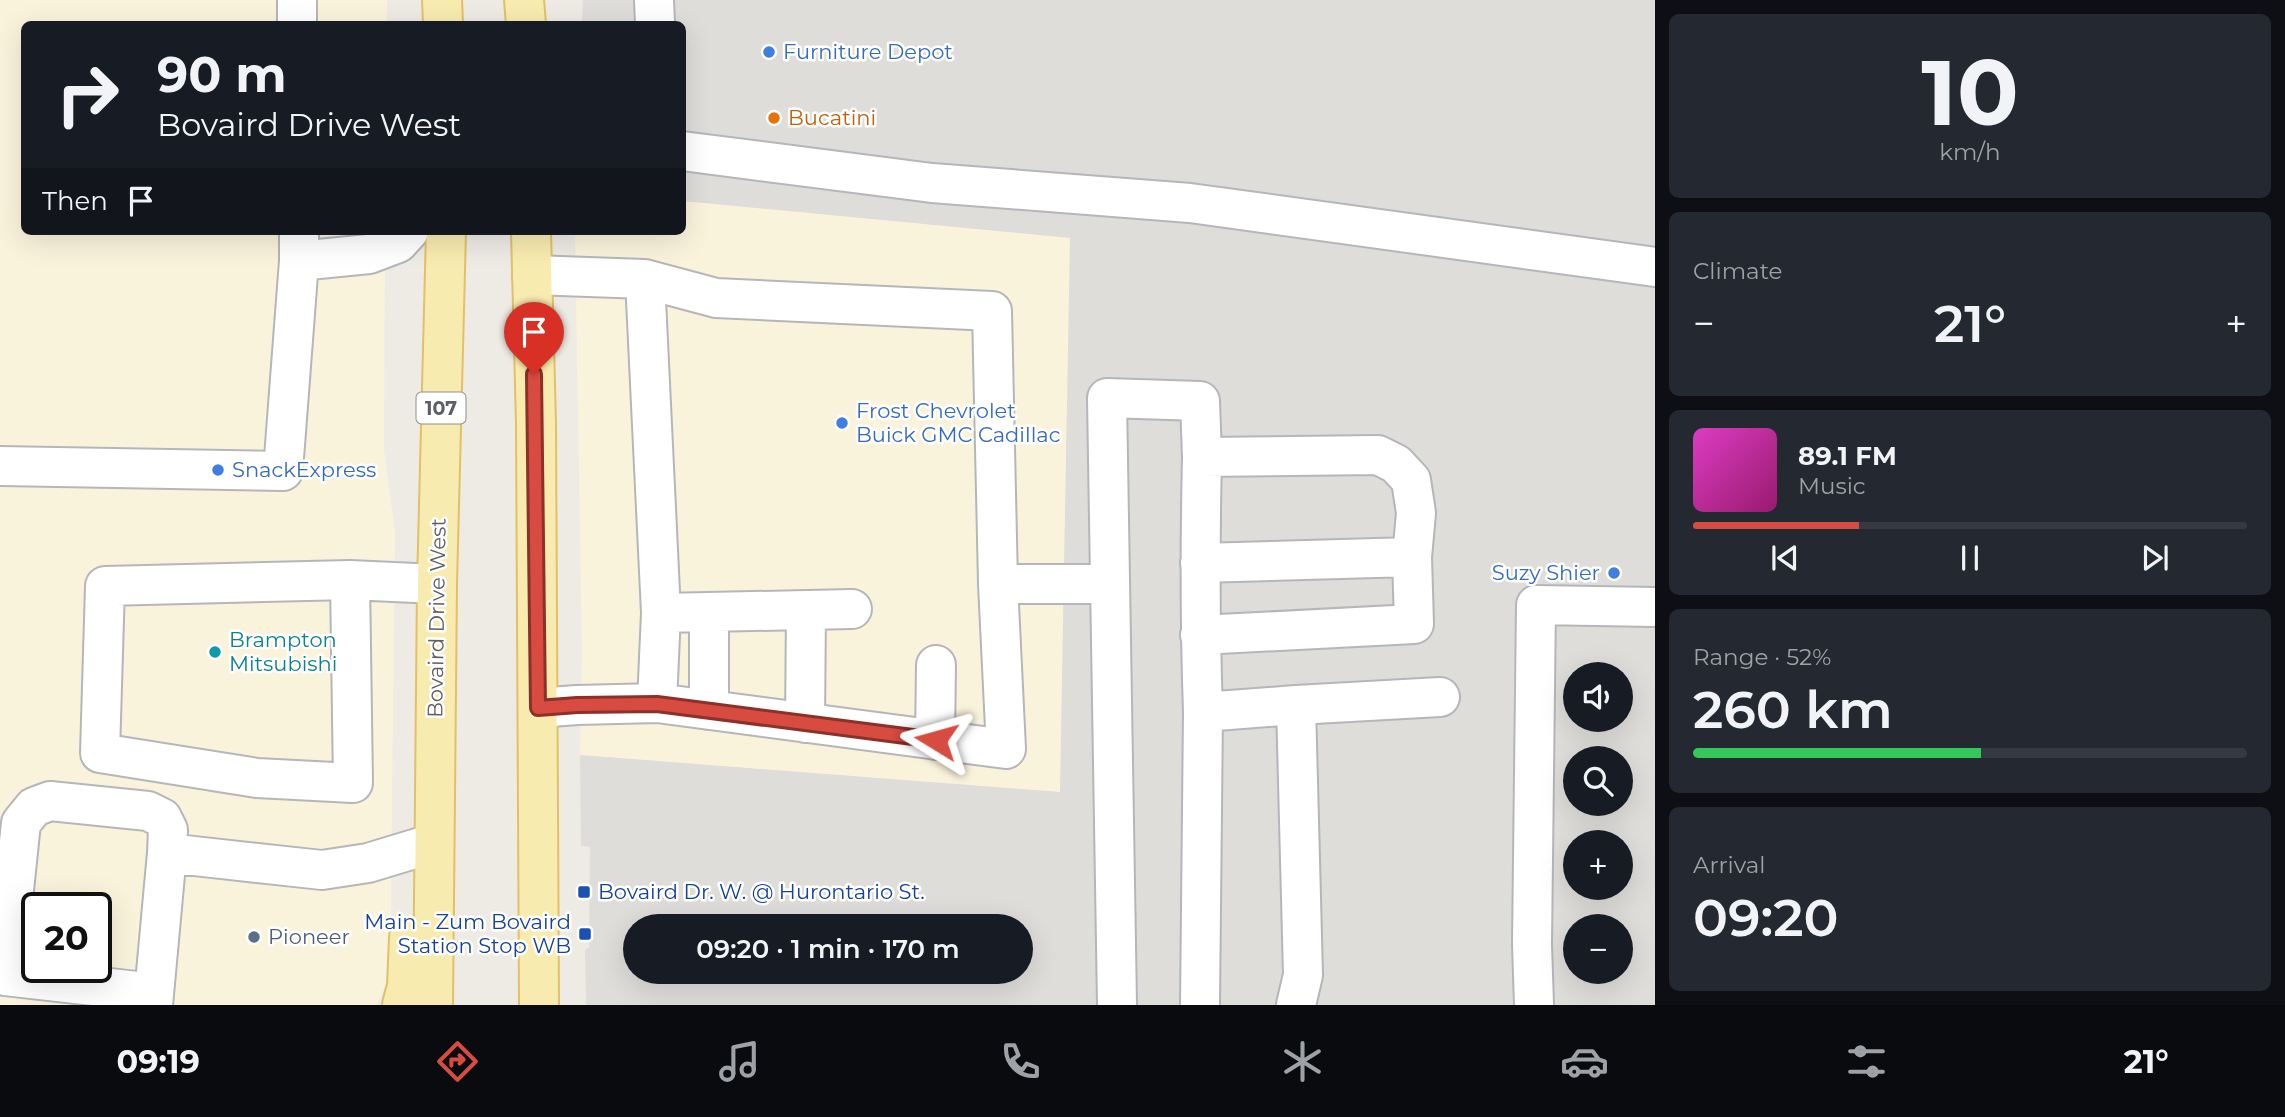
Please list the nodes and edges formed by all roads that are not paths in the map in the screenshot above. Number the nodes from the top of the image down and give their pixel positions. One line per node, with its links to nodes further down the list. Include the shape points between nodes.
1 (297, 0): 5 (lane)
2 (442, 0): 6 (main road)
3 (524, 0): 7 (main road)
4 (654, 0): 8 (lane)
5 (297, 21)
6 (443, 21)
7 (526, 21)
8 (655, 21)
9 (686, 152): 14 (lane, via 932,183 1190,203)
10 (405, 235): 13 (lane, via 398,243 369,254)
11 (446, 235): 22 (main road, Bovaird Drive West / 107)
12 (531, 235): 15 (main road)
13 (299, 246): 18 (lane, via 283,471)
14 (1655, 267)
15 (532, 275): 16 (lane); 35 (main road)
16 (645, 279): 23 (lane, via 716,298 992,311); 29 (lane)
17 (1202, 457): 19 (lane, via 1378,455 1396,464 1411,480 1416,513); 20 (lane); 24 (lane, via 1200,401 1107,398)
18 (0, 466)
19 (1412, 557): 20 (lane); 30 (lane, via 1414,625)
20 (1200, 563): 30 (lane)
21 (350, 580): 21 (lane, via 105,586 100,753 257,778 353,783); 22 (lane)
22 (437, 584): 41 (main road, Bovaird Drive West / 107)
23 (998, 584): 24 (lane); 39 (lane, via 1006,749)
24 (1108, 584): 48 (lane)
25 (1655, 607): 51 (lane, via 1536,605)
26 (852, 609): 27 (lane)
27 (806, 610): 28 (lane); 38 (lane)
28 (709, 612): 29 (lane); 36 (lane)
29 (661, 613): 33 (lane)
30 (1200, 635): 37 (lane)
31 (936, 665): 39 (lane)
32 (1440, 697): 34 (lane)
33 (657, 704): 35 (lane); 36 (lane)
34 (1296, 705): 37 (lane); 50 (lane, via 1303,975)
35 (538, 708): 42 (main road)
36 (709, 710): 38 (lane)
37 (1203, 712): 49 (lane)
38 (805, 723): 39 (lane)
39 (936, 740)
40 (167, 853): 41 (lane, via 322,870); 43 (lane); 43 (lane, via 168,830 162,818 148,811 117,808 99,821 21,823 5,976)
41 (434, 860): 44 (main road, via 409,922); 45 (main road, Bovaird Drive West / 107)
42 (539, 905): 46 (main road); 47 (main road, via 550,972)
43 (154, 999)
44 (402, 1005)
45 (433, 1005)
46 (539, 1005)
47 (561, 1005)
48 (1117, 1005)
49 (1200, 1005)
50 (1296, 1005)
51 (1534, 1005)

